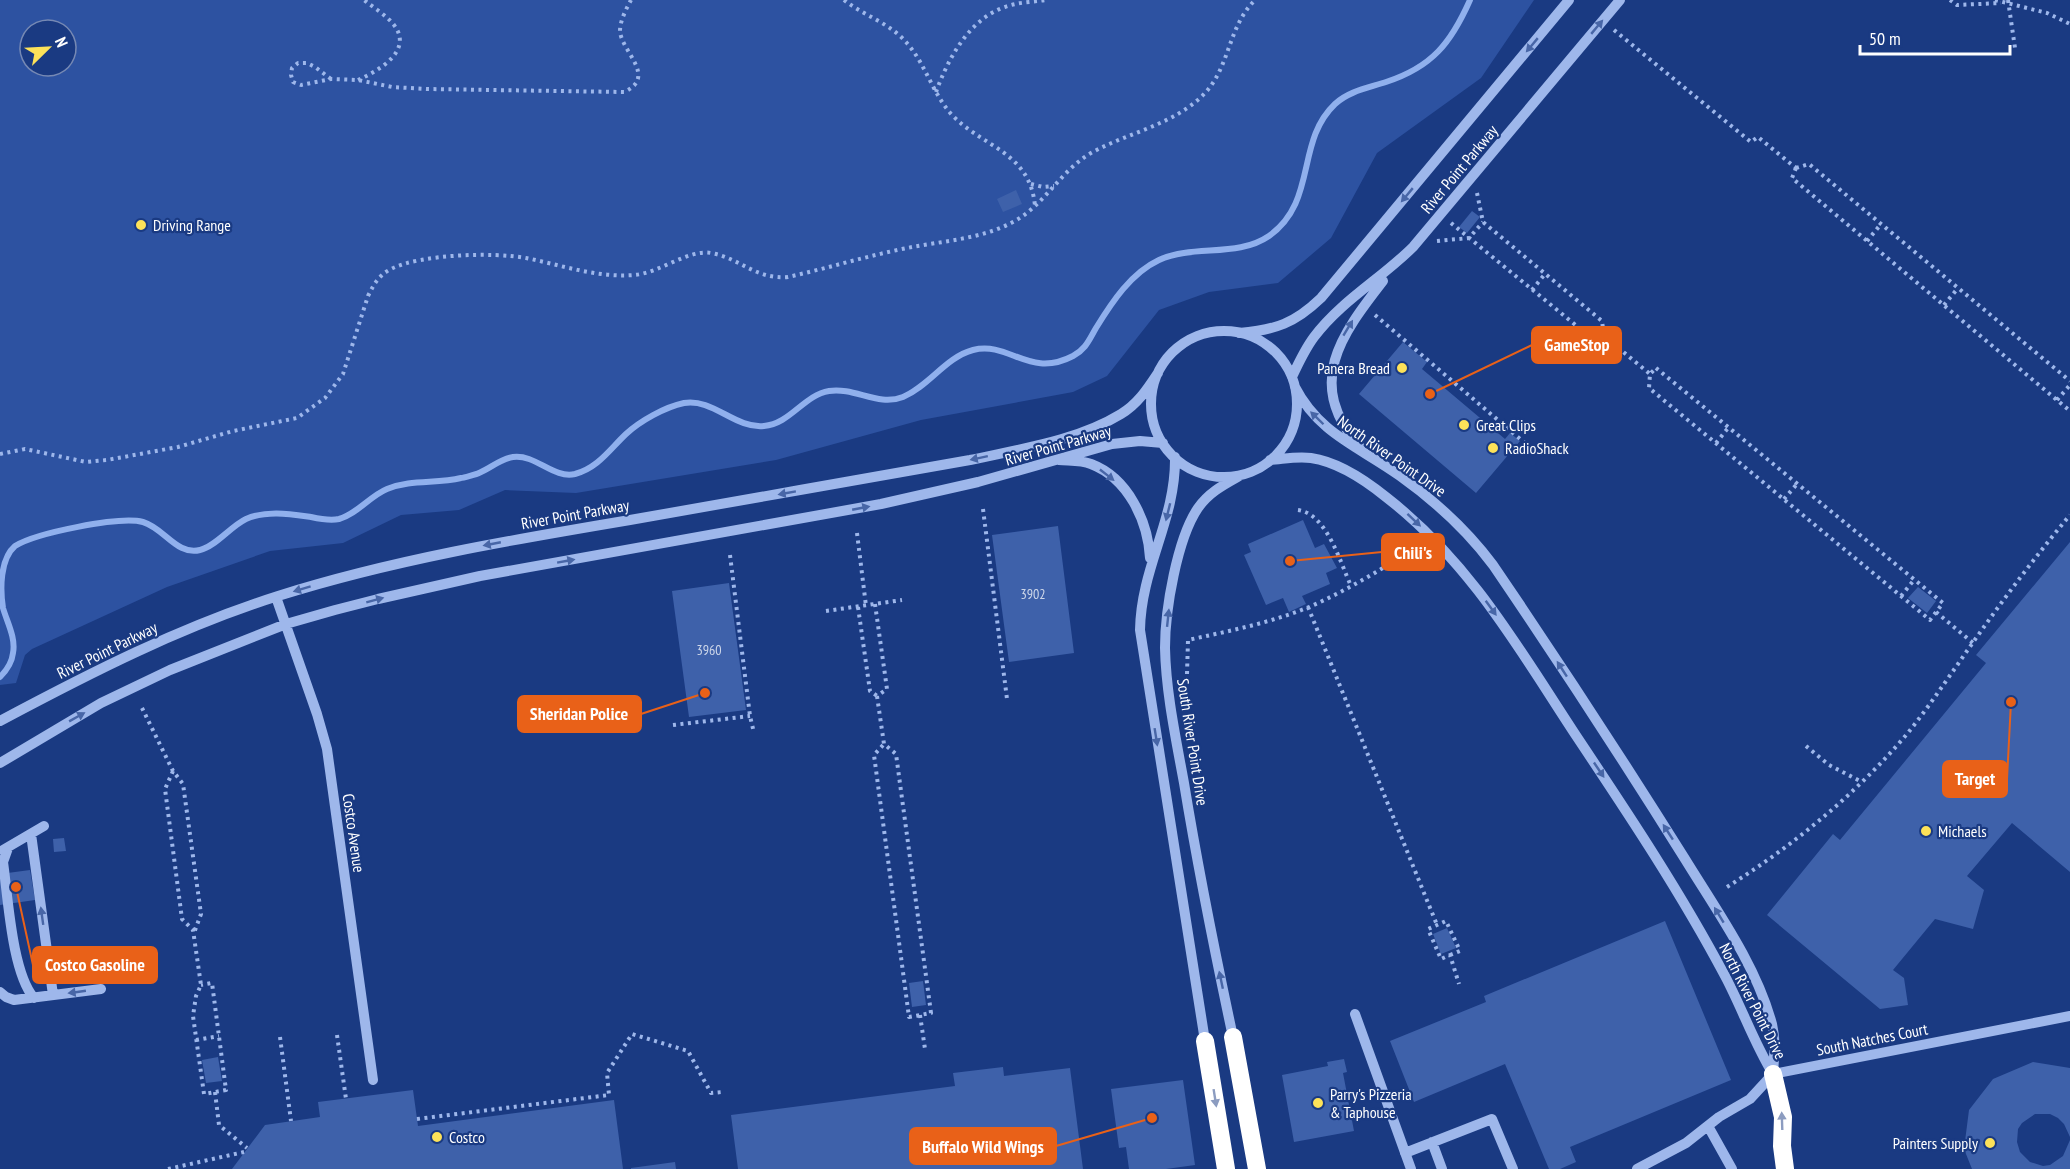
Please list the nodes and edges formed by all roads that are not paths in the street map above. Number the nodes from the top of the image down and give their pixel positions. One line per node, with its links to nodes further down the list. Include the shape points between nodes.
1 (1569, 0): 4 (street, River Point Parkway, one-way to 4, via 1322,298 1286,324)
2 (1620, 0): 3 (street, River Point Parkway, one-way to 2)
3 (1396, 264): 6 (street, River Point Parkway, via 1324,325 1308,346); 8 (street, one-way to 3, via 1350,435 1339,414 1333,396 1332,369 1350,324)
4 (1239, 333): 5 (street, via 1209,333 1188,341 1169,356); 6 (street, via 1270,347 1287,366)
5 (1158, 373): 7 (street, via 1152,410); 14 (street, River Point Parkway, one-way to 14, via 1146,392 1122,414 1038,445 475,547 387,566)
6 (1293, 382): 8 (street, North River Point Drive, one-way to 6, via 1325,427 1304,404); 11 (street, via 1297,403 1294,425 1286,442)
7 (1163, 443): 9 (street); 10 (street, River Point Parkway, via 1112,444)
8 (1370, 456): 29 (street, North River Point Drive, one-way to 8, via 1772,1026 1757,985 1670,834 1478,544 1423,493)
9 (1175, 457): 12 (street, via 1206,474); 13 (street, one-way to 13, via 1170,509)
10 (1052, 460): 13 (street, one-way to 13, via 1090,464 1122,488 1147,532); 15 (street, River Point Parkway, one-way to 10, via 480,576 900,500)
11 (1270, 460): 12 (street); 29 (street, North River Point Drive, one-way to 29, via 1311,458 1330,463 1369,484 1440,544 1475,585 1652,851 1725,976)
12 (1241, 475): 27 (street, South River Point Drive, one-way to 12, via 1202,889 1165,646 1177,564 1197,508 1221,486)
13 (1151, 564): 28 (street, one-way to 28, via 1140,611 1142,649)
14 (276, 597): 15 (street, Costco Avenue); 16 (street, River Point Parkway, via 144,647)
15 (286, 624): 17 (street, River Point Parkway, one-way to 15, via 134,687); 30 (street, Costco Avenue, via 327,749)
16 (0, 721)
17 (0, 763)
18 (44, 826): 19 (street)
19 (31, 834): 20 (street); 23 (street, one-way to 19)
20 (4, 849): 24 (street, via 17,962)
21 (101, 989): 23 (street, one-way to 23)
22 (0, 992): 24 (street, via 14,1000)
23 (53, 995): 24 (street)
24 (34, 998)
25 (1355, 1014): 33 (street)
26 (2070, 1016): 29 (street, South Natches Court)
27 (1233, 1037): 35 (highway)
28 (1205, 1041): 34 (highway, one-way to 34)
29 (1773, 1074): 31 (street, via 1750,1099); 41 (highway, one-way to 29, via 1783,1117)
30 (373, 1080)
31 (1708, 1126): 39 (street, via 1686,1143); 40 (street)
32 (1432, 1142): 33 (street); 37 (street); 38 (street, via 1492,1119)
33 (1405, 1153): 36 (street)
34 (1226, 1169)
35 (1257, 1169)
36 (1411, 1169)
37 (1442, 1169)
38 (1513, 1169)
39 (1637, 1169)
40 (1732, 1169)
41 (1785, 1169)

